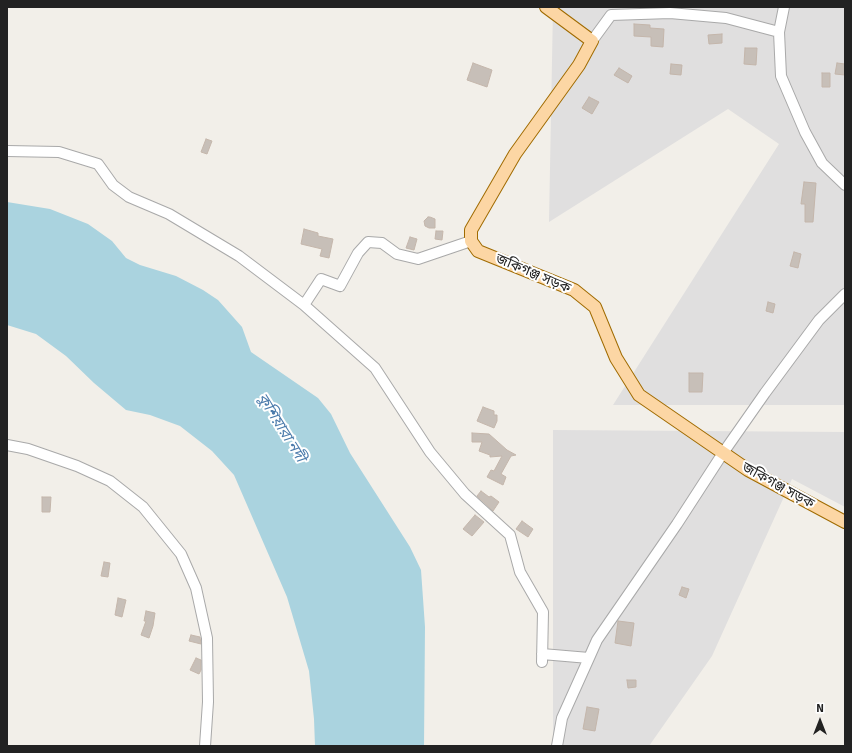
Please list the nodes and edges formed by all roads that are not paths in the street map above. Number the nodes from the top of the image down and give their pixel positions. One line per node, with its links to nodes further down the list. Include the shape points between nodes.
1 (546, 7): 4 (main road)
2 (784, 7): 3 (street)
3 (779, 32): 4 (street, via 726,18 670,13 611,15); 6 (street, via 781,76 805,132 822,163)
4 (592, 41): 7 (main road, via 579,65 515,154 471,230)
5 (7, 151): 9 (street, via 59,152 98,164 113,184 129,197 170,214 239,256)
6 (845, 185)
7 (471, 241): 9 (street, via 418,259 397,254 382,243 368,242 358,252 340,286 321,279); 11 (main road, জকিগঞ্জ সড়ক, via 478,251 574,290 595,308 616,358 639,395)
8 (845, 294): 11 (street, via 819,320)
9 (304, 305): 13 (street, via 375,368 430,452 465,494 510,535 520,572 543,612 542,658)
10 (7, 445): 14 (street, via 28,448 110,481 143,508 181,554 196,588 207,638 208,702)
11 (723, 453): 12 (main road, জকিগঞ্জ সড়ক, via 748,470); 13 (street, via 597,640)
12 (845, 522)
13 (588, 658): 15 (street, via 562,718)
14 (205, 746)
15 (557, 746)

